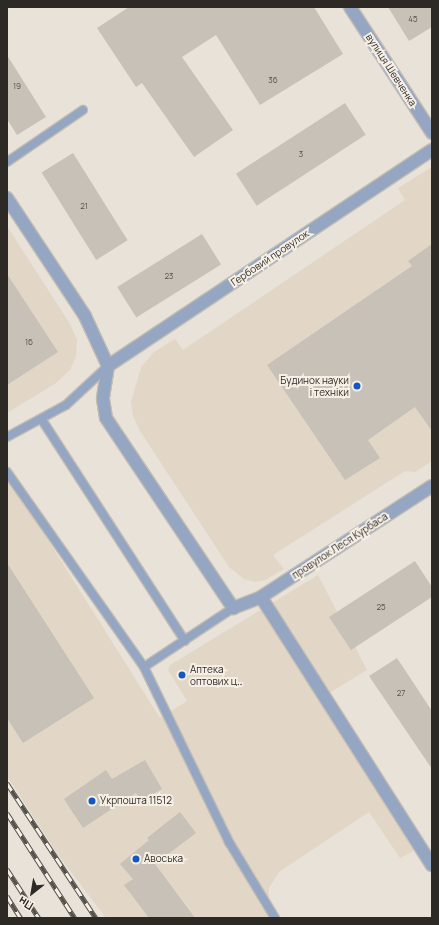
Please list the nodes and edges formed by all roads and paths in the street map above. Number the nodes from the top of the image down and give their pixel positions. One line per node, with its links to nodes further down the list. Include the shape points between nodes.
1 (350, 7): 3 (street, вулиця Шевченка)
2 (83, 110): 5 (lane)
3 (432, 133)
4 (432, 150): 7 (street, Гербовий провулок)
5 (7, 162)
6 (7, 198): 7 (street, via 85,316)
7 (108, 366): 8 (lane, via 66,405); 13 (street, via 102,399 106,418)
8 (42, 420): 9 (lane); 14 (lane)
9 (7, 437)
10 (7, 472): 15 (lane)
11 (432, 486): 12 (street, провулок Леся Курбаса)
12 (261, 597): 13 (street, провулок Леся Курбаса); 16 (street)
13 (233, 608): 14 (lane)
14 (185, 642): 15 (lane)
15 (144, 667): 17 (lane, via 229,842)
16 (432, 865)
17 (275, 918)

